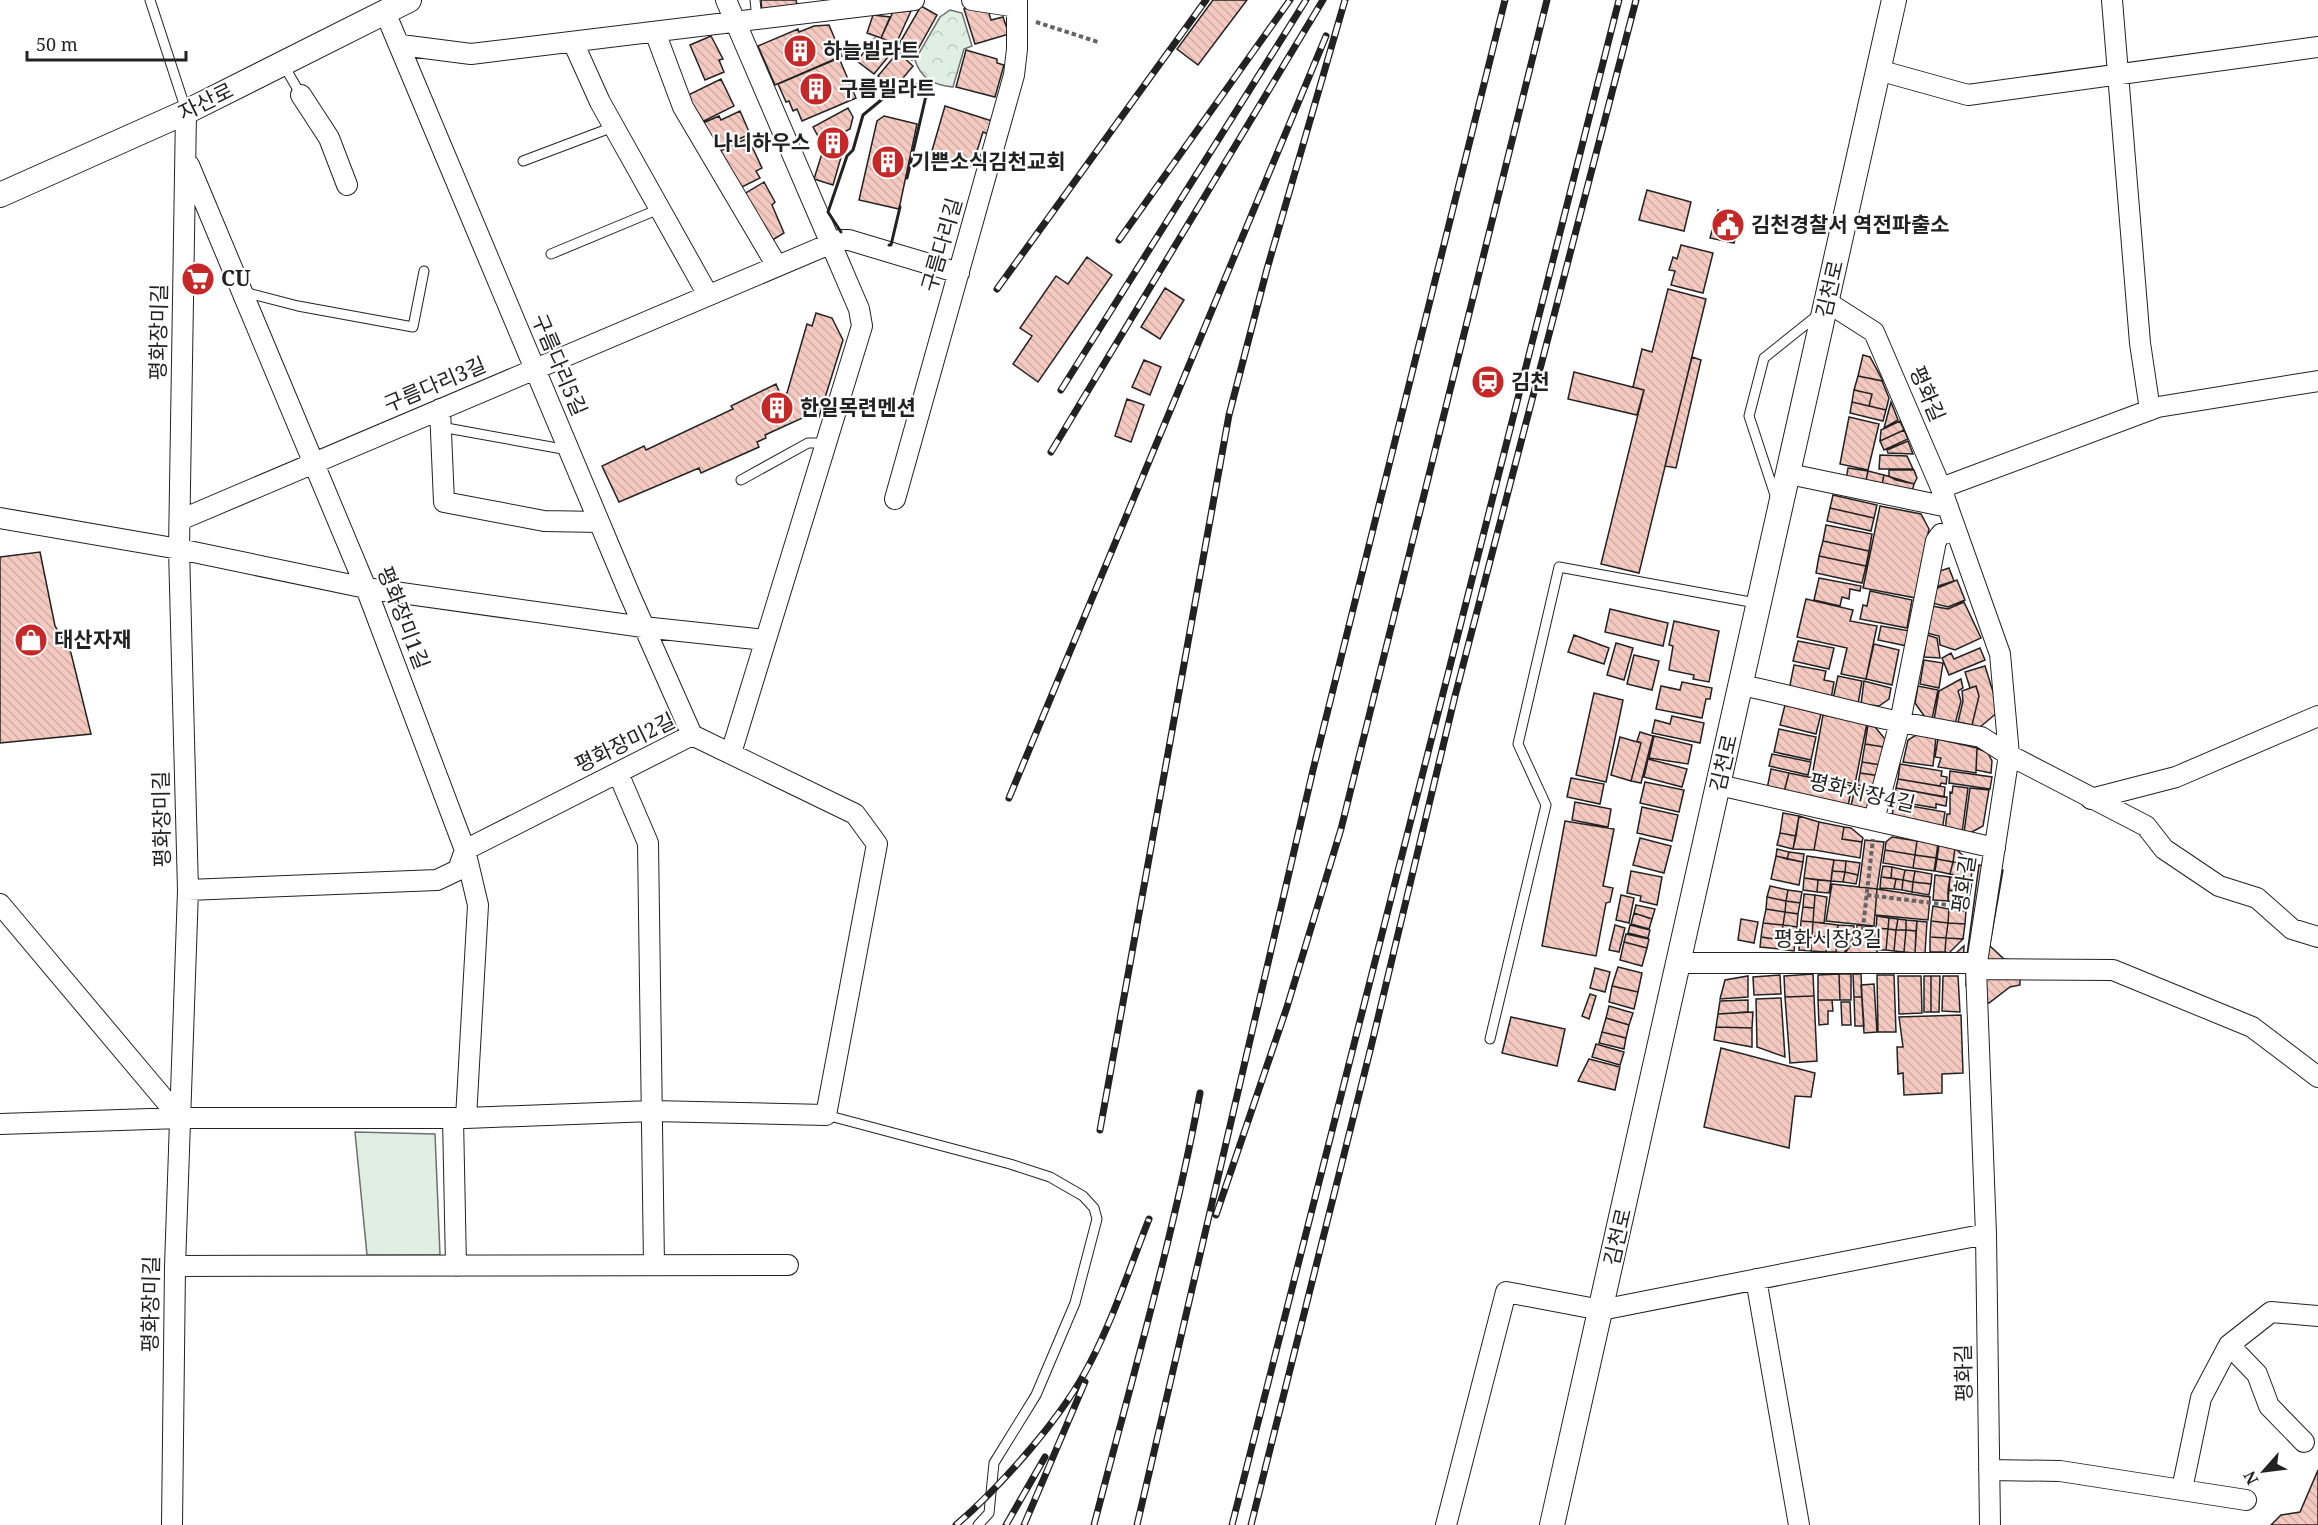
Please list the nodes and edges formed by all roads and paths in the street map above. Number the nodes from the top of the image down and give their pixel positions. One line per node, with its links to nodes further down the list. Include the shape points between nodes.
1 (150, 0): 21 (lane)
2 (409, 0): 10 (street, 자산로)
3 (726, 0): 11 (street)
4 (914, 0): 9 (street)
5 (972, 0): 8 (street)
6 (1893, 0): 18 (street, 김천로)
7 (2112, 0): 19 (street)
8 (1017, 9): 14 (path, via 1032,21); 32 (street, 구름다리길, via 1014,75)
9 (756, 10): 11 (street)
10 (385, 12): 15 (street, 구름다리5길); 17 (street, 자산로)
11 (735, 22): 12 (street); 28 (street)
12 (655, 32): 13 (street); 30 (street, via 683,107)
13 (573, 42): 15 (street, via 471,54); 22 (street)
14 (1098, 42)
15 (401, 45): 36 (street, 구름다리5길)
16 (2318, 47): 19 (street)
17 (283, 64): 20 (lane); 21 (street, 자산로)
18 (1878, 70): 19 (street, via 1968,95); 35 (street, 김천로)
19 (2118, 73): 38 (street, via 2140,343)
20 (301, 95): 25 (street, via 329,138)
21 (186, 112): 23 (street, 평화장미길); 26 (street, 자산로)
22 (614, 127): 24 (lane); 27 (street)
23 (185, 157): 33 (street, 평화장미1길); 50 (street, 평화장미길)
24 (524, 161)
25 (347, 185)
26 (0, 195)
27 (659, 209): 29 (lane); 34 (street)
28 (829, 244): 30 (street, 구름다리3길); 32 (street, 구름다리3길, via 849,240); 40 (street, via 859,309 862,326)
29 (551, 254)
30 (777, 266): 34 (street, 구름다리3길)
31 (424, 271): 33 (lane, via 413,327)
32 (958, 273): 46 (street, 구름다리길)
33 (242, 292): 42 (street, 평화장미1길)
34 (708, 295): 36 (street, 구름다리3길)
35 (1826, 306): 43 (street, 김천로); 45 (street, 평화길, via 1874,332); 48 (lane, via 1764,358 1749,416)
36 (535, 369): 39 (street, 구름다리3길); 41 (street, 구름다리5길)
37 (2318, 381): 38 (street)
38 (2150, 410): 45 (street)
39 (440, 418): 41 (lane); 42 (street, 구름다리3길); 51 (street, via 444,502 544,521)
40 (827, 443): 44 (lane, via 808,443); 57 (street)
41 (569, 450): 51 (street, 구름다리5길)
42 (313, 463): 50 (street, 구름다리3길); 54 (street, 평화장미1길)
43 (1789, 474): 47 (street); 48 (street, 김천로)
44 (741, 480)
45 (1941, 488): 47 (street, 평화길)
46 (895, 499)
47 (1948, 507): 52 (street, 평화길)
48 (1780, 510): 55 (street, 김천로)
49 (0, 518): 53 (street)
50 (180, 520): 53 (street, 평화장미길)
51 (599, 522): 56 (street, 구름다리5길)
52 (1956, 530): 60 (street, via 1941,534 1936,541); 63 (street, 평화길, via 2001,654)
53 (179, 549): 54 (street); 71 (street, 평화장미길)
54 (366, 588): 56 (street); 70 (street, 평화장미1길)
55 (1759, 604): 58 (street, 김천로); 79 (lane, via 1559,567 1518,744 1546,805)
56 (643, 627): 57 (street); 61 (street, 구름다리5길)
57 (765, 640): 62 (street)
58 (1741, 685): 60 (street); 65 (street, 김천로)
59 (2318, 716): 66 (street, via 2176,777)
60 (1900, 722): 63 (street, via 1981,736); 67 (street)
61 (692, 735): 62 (street, 평화장미2길); 64 (street, 평화장미2길)
62 (731, 753): 82 (street, 평화장미2길, via 855,814 877,844)
63 (2009, 755): 66 (street); 69 (street, 평화길)
64 (618, 773): 70 (street, 평화장미2길); 81 (street, via 648,843)
65 (1719, 785): 67 (street, 평화시장4길); 76 (street, 김천로)
66 (2091, 799): 75 (street, via 2146,826 2164,849 2219,886 2257,898 2292,929)
67 (1875, 820): 69 (street, 평화시장4길)
68 (1873, 842): 72 (path)
69 (1995, 848): 74 (street, 평화길)
70 (465, 850): 71 (street, via 458,870 437,880); 84 (street, 평화장미1길, via 478,905)
71 (188, 890): 83 (street, 평화장미길)
72 (1867, 895): 74 (path); 77 (path)
73 (0, 904): 83 (street)
74 (1984, 910): 78 (street, 평화길)
75 (2318, 937)
76 (1679, 963): 77 (street, 평화시장3길); 92 (street, 김천로)
77 (1859, 964): 78 (street, 평화시장3길)
78 (1976, 966): 80 (street, 평화시장3길, via 2113,970 2252,1027); 86 (street, 평화길)
79 (1490, 1039)
80 (2318, 1077)
81 (652, 1111): 82 (street); 84 (street); 87 (street)
82 (826, 1114): 100 (lane, via 1050,1178 1083,1196 1094,1208 1097,1219 1075,1303 1036,1395 994,1463 989,1513)
83 (180, 1118): 84 (street); 85 (street); 89 (street, 평화장미길)
84 (459, 1118): 90 (street, 평화장미1길)
85 (0, 1124)
86 (1986, 1234): 91 (street); 96 (street, 평화길)
87 (654, 1265): 88 (street); 90 (street)
88 (789, 1265)
89 (176, 1266): 90 (street); 99 (street, 평화장미길)
90 (456, 1266)
91 (1756, 1279): 92 (street); 103 (street)
92 (1601, 1310): 101 (street, via 1506,1292); 102 (street, 김천로)
93 (2318, 1316): 94 (street, via 2271,1312)
94 (2229, 1345): 95 (street, via 2257,1374 2269,1406); 97 (street, via 2201,1398)
95 (2304, 1442)
96 (1989, 1470): 97 (street, via 2060,1471); 104 (street, 평화길)
97 (2182, 1489): 98 (street)
98 (2246, 1500)
99 (172, 1525)
100 (978, 1525)
101 (1446, 1525)
102 (1552, 1525)
103 (1799, 1525)
104 (1990, 1525)

